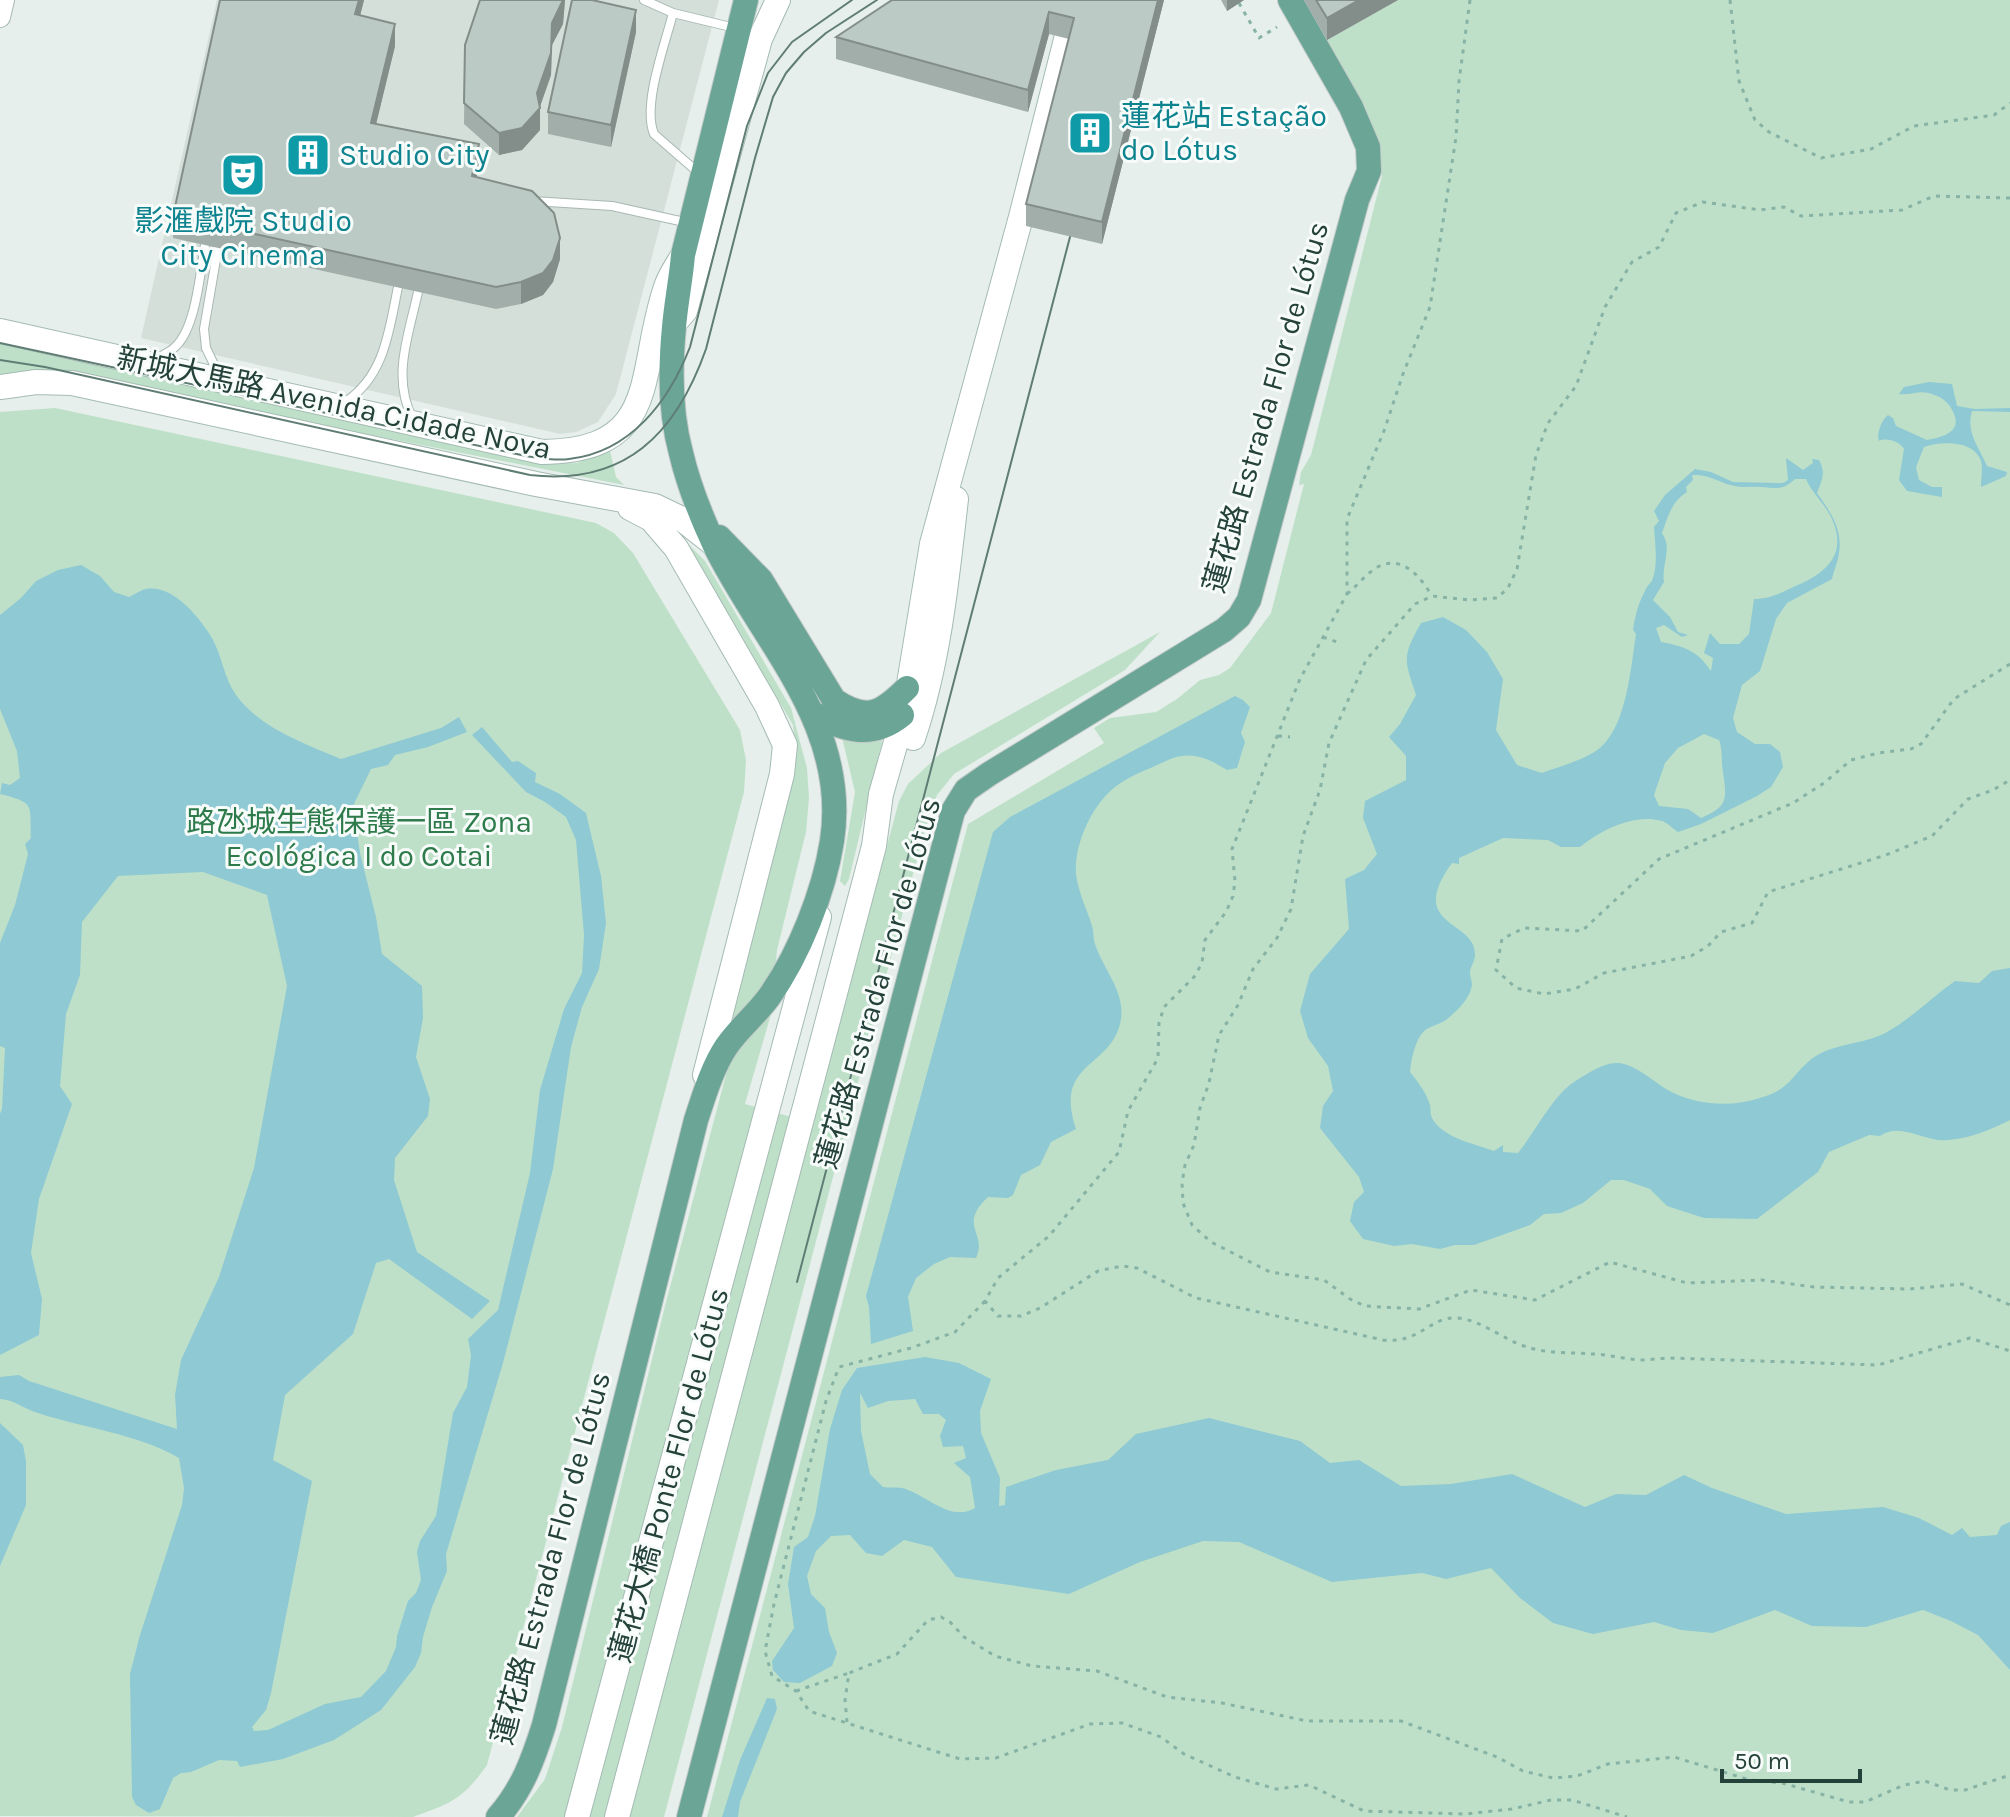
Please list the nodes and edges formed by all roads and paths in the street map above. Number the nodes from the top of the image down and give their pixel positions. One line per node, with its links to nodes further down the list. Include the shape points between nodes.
1 (4, 0): 11 (street)
2 (644, 0): 10 (lane)
3 (746, 0): 13 (main road)
4 (778, 0): 24 (main road, via 760,39 685,311)
5 (1076, 0): 31 (main road)
6 (1290, 0): 58 (main road, 蓮花路 Estrada Flor de Lótus, via 1351,107 1370,164 1252,590 1239,617 1224,630 974,784 958,800)
7 (1470, 0): 34 (path, via 1430,307 1347,519)
8 (1730, 0): 14 (path, via 1739,81 1755,120 1821,158 1871,149 1914,126 1994,115)
9 (1239, 3): 12 (path, via 1259,38)
10 (673, 13): 13 (lane); 15 (lane, via 650,125)
11 (0, 17)
12 (1277, 27)
13 (738, 29): 15 (main road)
14 (2010, 103)
15 (701, 175): 18 (main road)
16 (2010, 198): 35 (path, via 1934,196 1902,210 1801,216 1784,207 1760,210 1703,202 1676,213 1659,247 1632,262 1605,307 1576,386 1548,423 1536,455 1517,569 1508,588 1497,598)
17 (523, 199): 18 (lane, via 612,206)
18 (690, 223): 21 (main road)
19 (205, 245): 26 (lane, via 183,337 174,349)
20 (218, 248): 27 (lane, via 204,329 206,348)
21 (683, 255): 24 (main road); 30 (main road, 新城大馬路 Avenida Cidade Nova, via 665,287 639,402 616,435 578,451 542,452)
22 (398, 287): 29 (lane, via 385,348 373,375)
23 (418, 292): 30 (lane, via 401,372 402,392)
24 (674, 324): 33 (main road, via 675,426)
25 (0, 331): 26 (main road, 新城大馬路 Avenida Cidade Nova)
26 (145, 363): 27 (main road, 新城大馬路 Avenida Cidade Nova)
27 (221, 380): 29 (main road, 新城大馬路 Avenida Cidade Nova)
28 (0, 387): 32 (main road, 新城大馬路 Avenida Cidade Nova, via 72,383)
29 (338, 406): 30 (main road, 新城大馬路 Avenida Cidade Nova)
30 (416, 424)
31 (962, 436): 39 (main road, via 932,544); 45 (main road, via 946,583 925,694)
32 (586, 494): 33 (main road, 新城大馬路 Avenida Cidade Nova, via 671,512); 47 (main road, 蓮花路 Estrada Flor de Lótus, via 651,519 676,548 785,745)
33 (711, 536): 39 (main road, via 736,552 761,580 834,700 872,713 891,705); 40 (main road)
34 (1347, 594): 35 (path, via 1390,563 1417,574); 36 (path)
35 (1432, 596): 49 (path, via 1415,604 1366,660 1329,743 1303,836 1291,909 1219,1035 1183,1174 1183,1203 1192,1225 1211,1242 1270,1272 1324,1280 1365,1306 1419,1309 1471,1290 1535,1300 1610,1262 1687,1283 1762,1280 1910,1289 1962,1284)
36 (1323, 637): 37 (path); 42 (path)
37 (1337, 642)
38 (2010, 664): 44 (path, via 1954,699 1921,744 1851,760 1793,803 1659,859 1582,931 1524,928 1502,939 1496,970 1516,988 1544,994 1575,989 1604,973 1691,956 1721,932 1752,923 1768,892 1932,836 1968,799)
39 (907, 688): 41 (main road)
40 (813, 713): 41 (main road, via 857,731 885,727); 46 (main road, via 829,757 835,811)
41 (904, 714): 45 (main road, via 881,794)
42 (1278, 736): 43 (path); 48 (path, via 1232,849 1233,896 1205,940 1194,977 1164,1007 1158,1058 1128,1111 1119,1152 1049,1236 998,1278)
43 (1290, 737)
44 (2010, 780)
45 (874, 846): 57 (main road, 蓮花大橋 Ponte Flor de Lótus)
46 (822, 887): 47 (main road, via 785,973 725,1048); 56 (main road, 蓮花大橋 Ponte Flor de Lótus, via 819,916)
47 (696, 1120): 55 (main road, 蓮花路 Estrada Flor de Lótus, via 544,1725 525,1780)
48 (985, 1301): 50 (path, via 998,1316 1021,1316 1098,1271 1122,1266 1137,1268 1196,1298 1397,1342 1445,1317 1476,1322 1549,1352 1640,1360 1878,1365 1970,1338); 52 (path, via 955,1332 839,1367 826,1401 765,1651 772,1676)
49 (2010, 1305)
50 (2010, 1351)
51 (849, 1673): 52 (path); 53 (path); 54 (path, via 897,1654 928,1620 941,1617 995,1656 1032,1666 1097,1671 1167,1697 1307,1721 1401,1721 1553,1778 1608,1764 1674,1757 1750,1780 1865,1802 1925,1781 1965,1790)
52 (796, 1691): 53 (path, via 809,1711)
53 (847, 1722): 59 (path, via 960,1759 996,1758 1090,1724 1122,1723 1161,1737 1184,1754 1235,1777 1276,1789 1309,1785 1364,1811 1465,1814 1572,1800)
54 (2010, 1775)
55 (498, 1817)
56 (577, 1817)
57 (617, 1817)
58 (689, 1817)
59 (1627, 1817)

